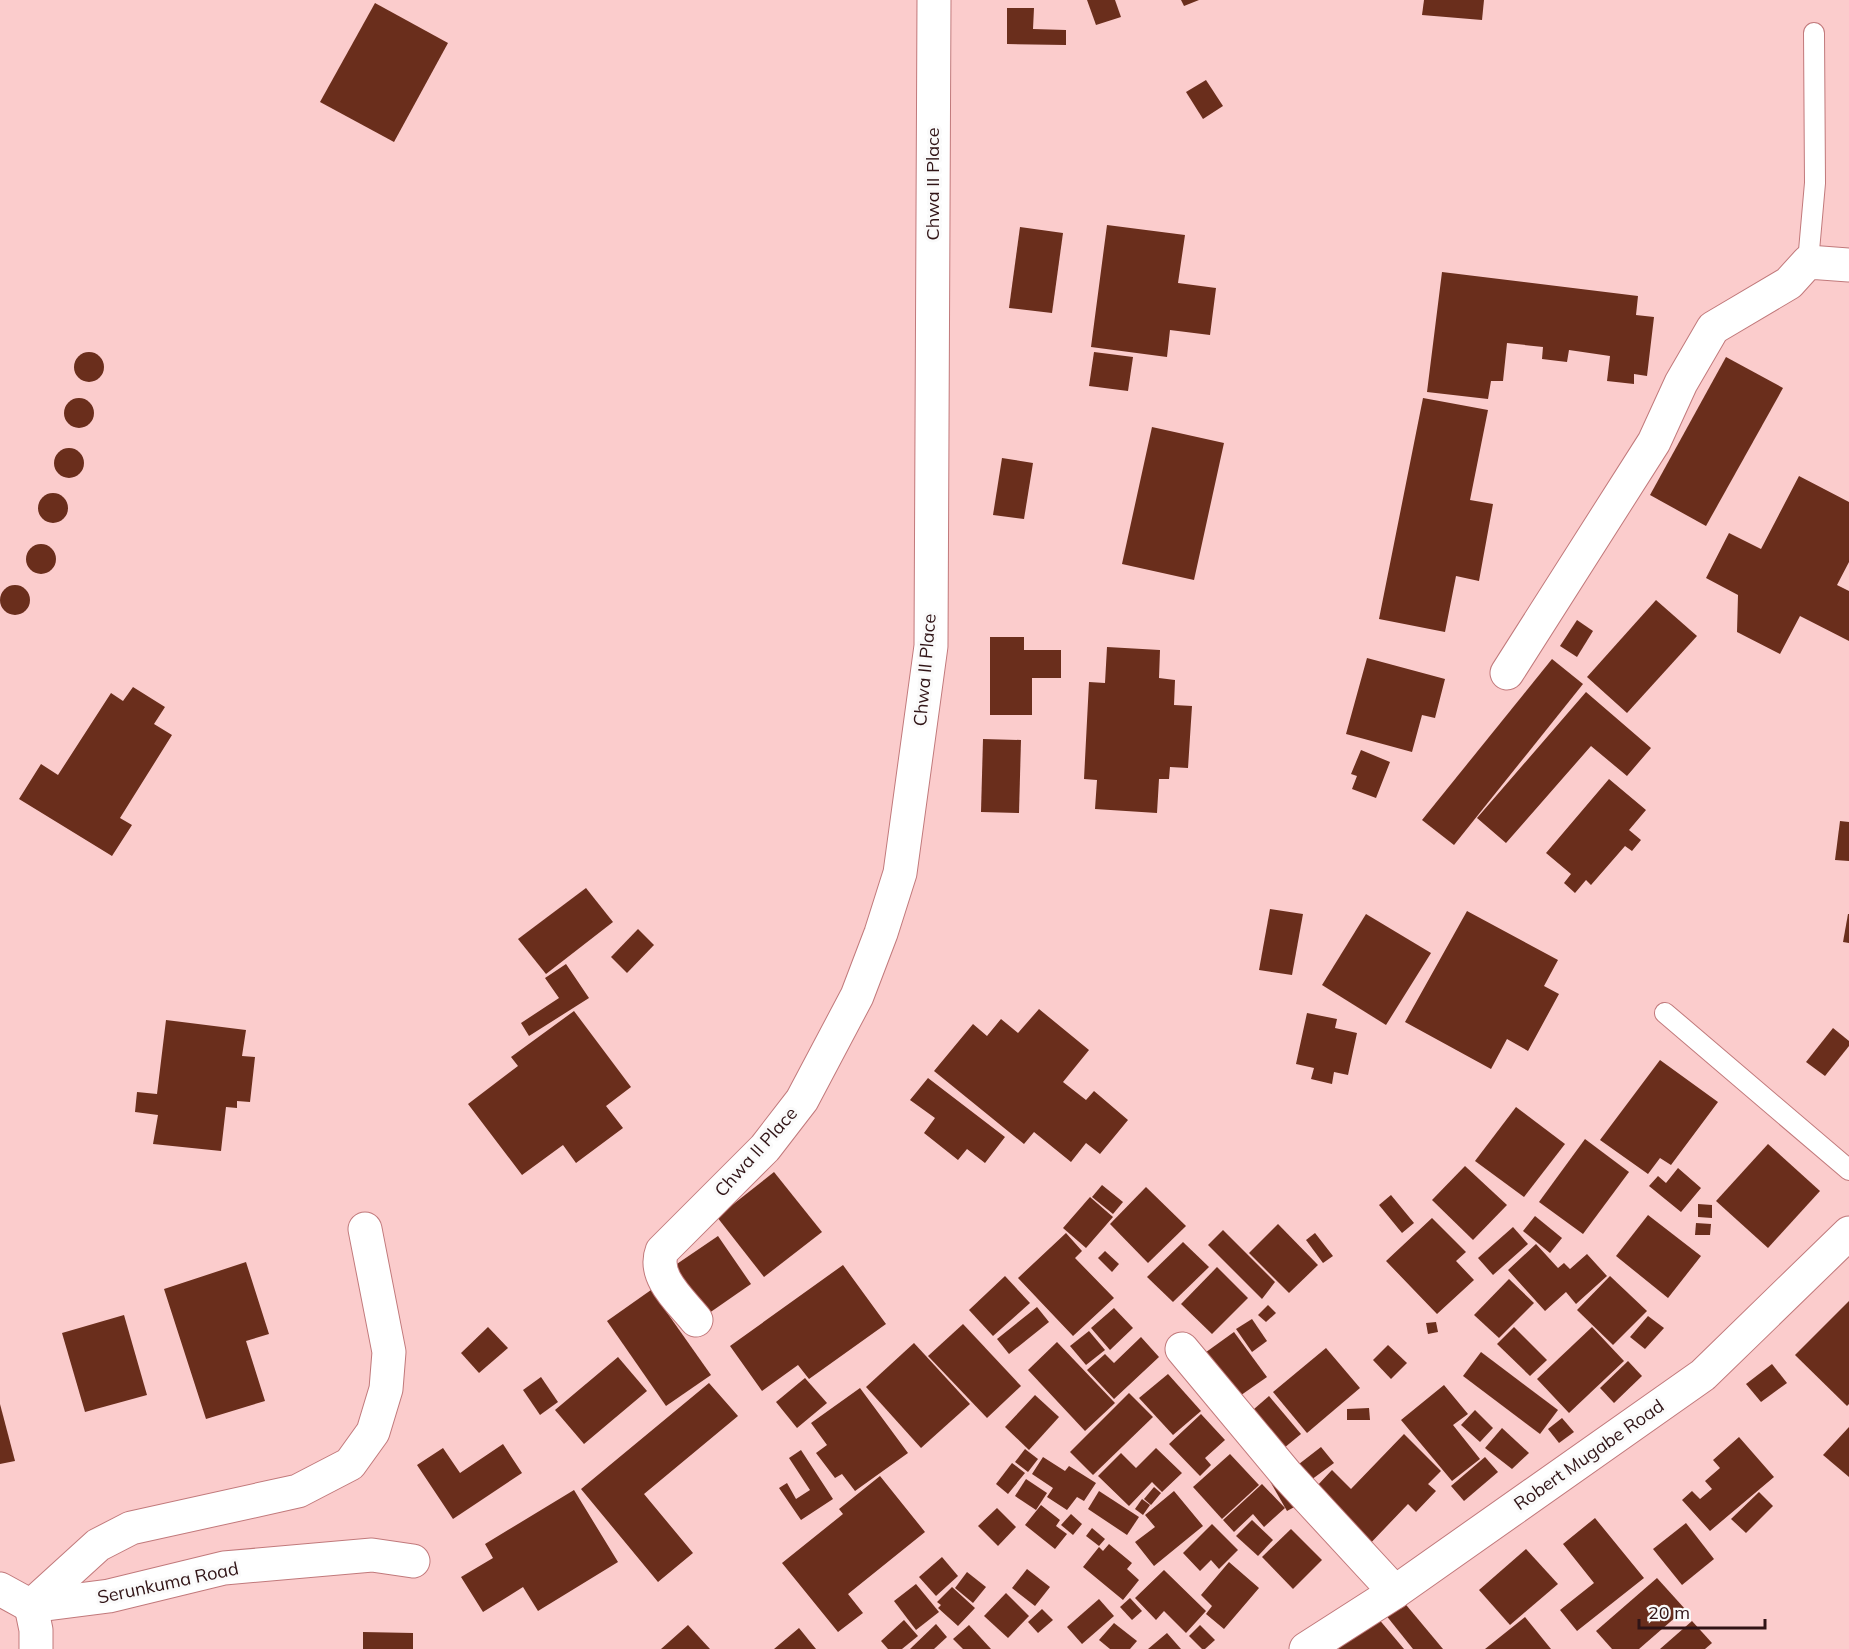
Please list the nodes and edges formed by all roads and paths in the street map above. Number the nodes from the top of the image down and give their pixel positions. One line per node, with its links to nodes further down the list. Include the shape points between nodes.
1 (934, 0): 10 (street, Chwa II Place, via 931,646 900,873 857,996 802,1100 765,1148 662,1251 660,1273)
2 (1814, 33): 3 (lane, via 1815,183)
3 (1808, 262): 4 (street); 5 (street, via 1789,283 1713,328 1681,382 1654,442)
4 (1849, 265)
5 (1507, 673)
6 (1665, 1013): 7 (lane)
7 (1849, 1170)
8 (365, 1229): 15 (street, via 389,1352 386,1389 373,1432 350,1464 298,1491 130,1528 98,1545)
9 (1849, 1233): 14 (street, Robert Mugabe Road, via 1703,1375)
10 (696, 1320)
11 (1182, 1349): 14 (street, via 1287,1475)
12 (412, 1561): 15 (street, Serunkuma Road, via 372,1555 224,1568 109,1596)
13 (0, 1588): 15 (street)
14 (1395, 1592): 16 (street, Robert Mugabe Road)
15 (31, 1606): 17 (street)
16 (1313, 1647)
17 (36, 1649)

